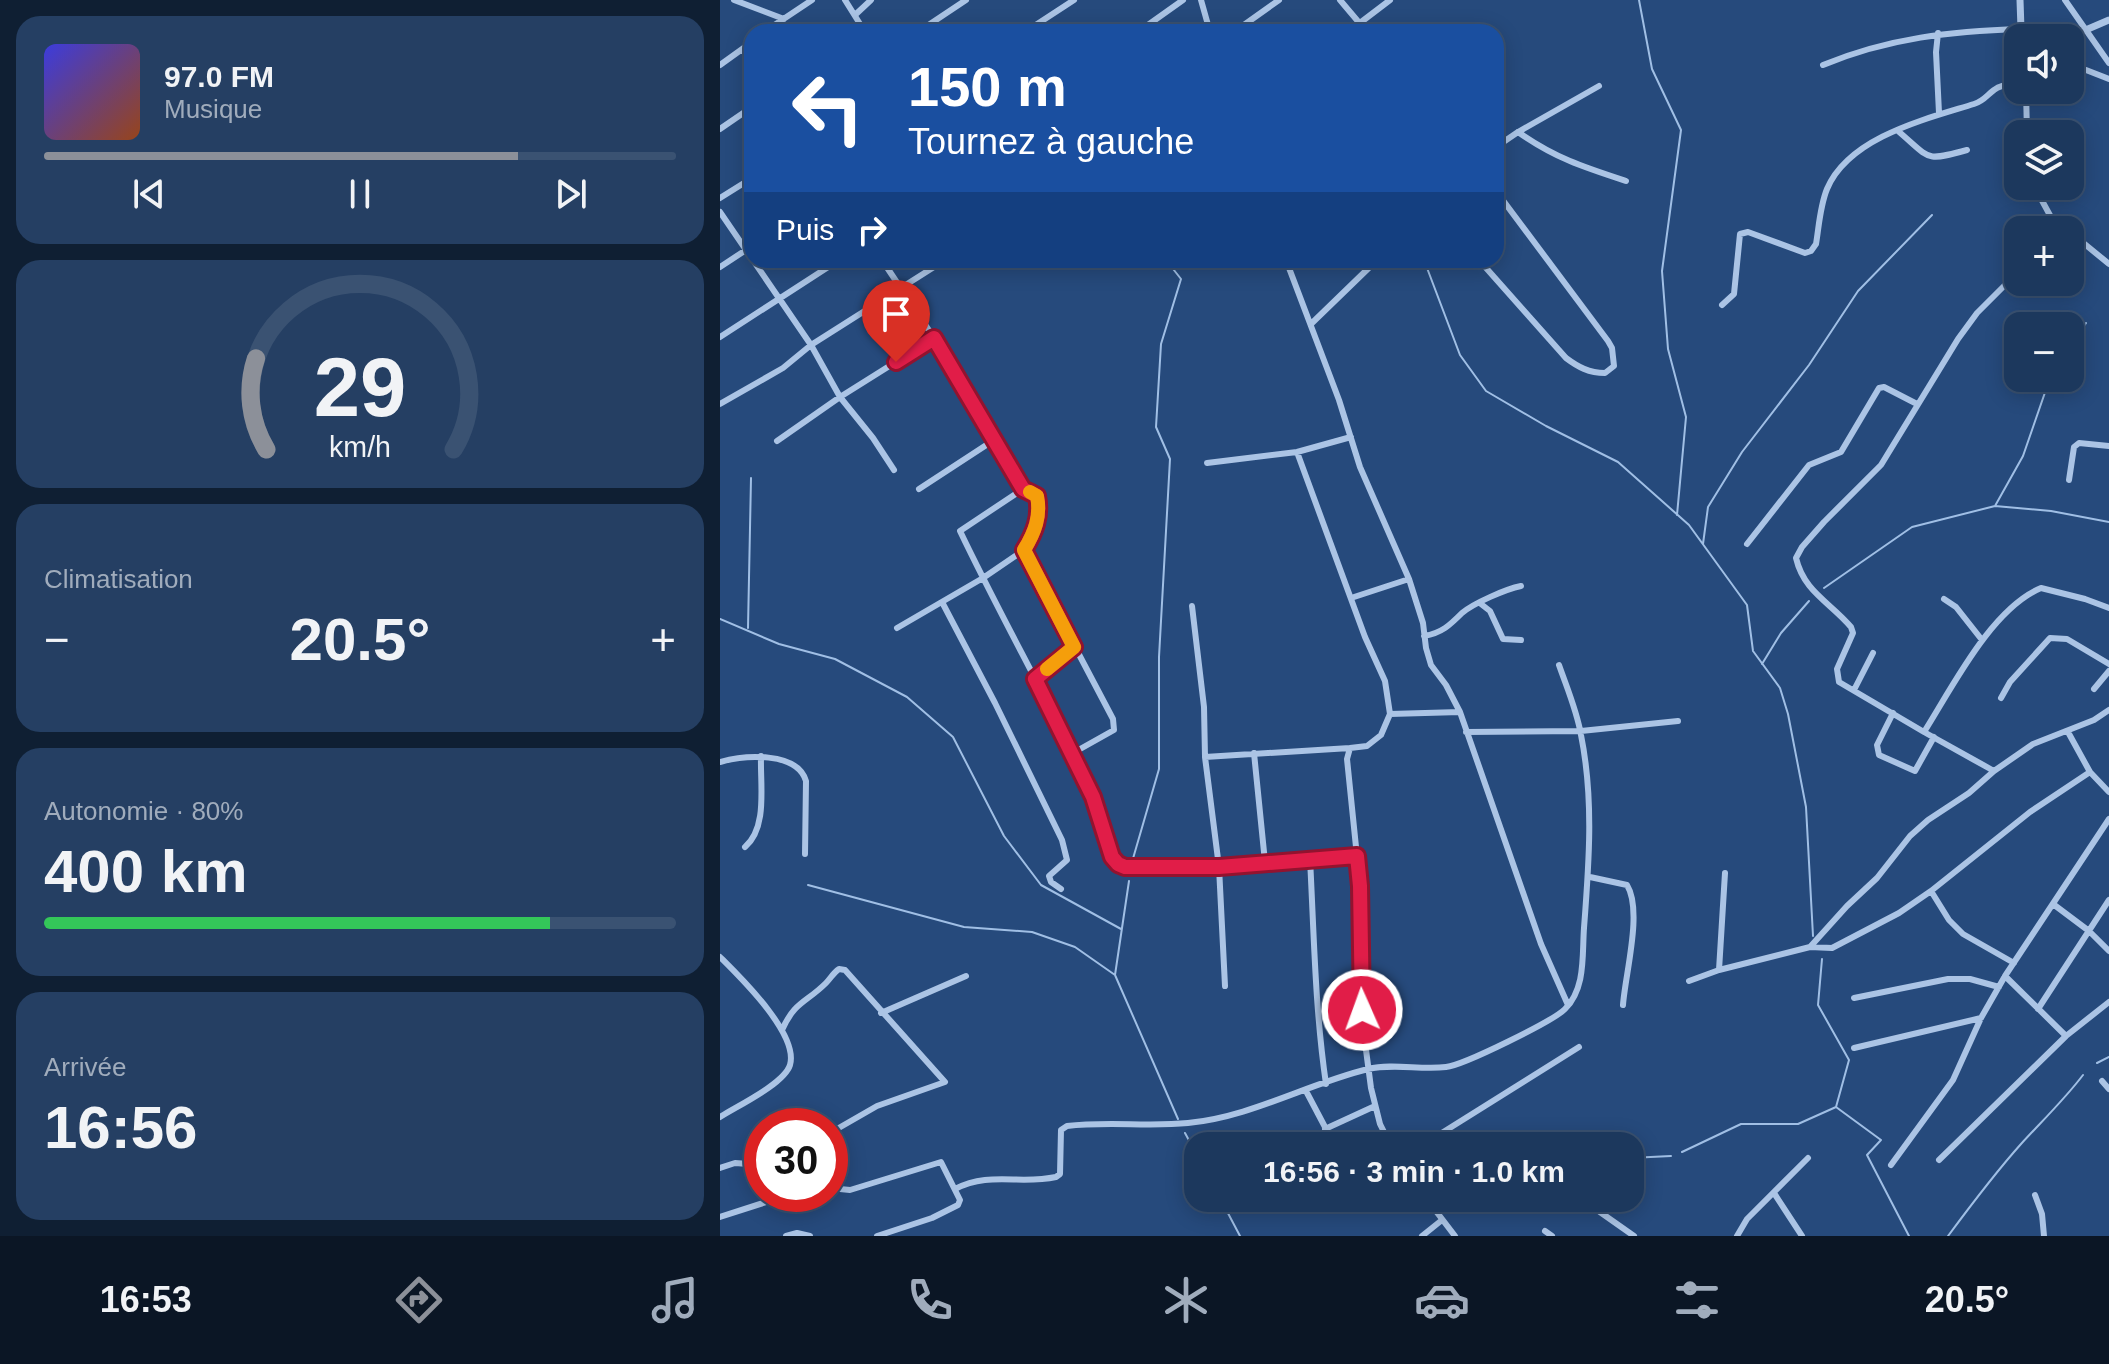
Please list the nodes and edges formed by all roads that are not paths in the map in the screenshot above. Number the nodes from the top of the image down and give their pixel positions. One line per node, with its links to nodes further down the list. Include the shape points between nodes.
1 (734, 0): 15 (street)
2 (812, 0): 15 (street)
3 (845, 0): 14 (street)
4 (871, 0): 14 (street)
5 (966, 0): 19 (street)
6 (1074, 0): 20 (street)
7 (1183, 0): 21 (street)
8 (1201, 0): 22 (street)
9 (1279, 0): 23 (street)
10 (1340, 0): 24 (street)
11 (1390, 0): 24 (street)
12 (2020, 0): 25 (street)
13 (2065, 0): 26 (street)
14 (855, 15): 18 (street)
15 (784, 19): 17 (street)
16 (2109, 20): 28 (street)
17 (776, 24)
18 (860, 24)
19 (930, 24)
20 (1037, 24)
21 (1149, 24)
22 (1208, 24)
23 (1245, 24)
24 (1361, 24)
25 (2021, 24)
26 (2080, 24)
27 (2004, 30): 29 (street)
28 (2084, 30): 31 (street)
29 (1938, 33): 33 (street, via 1882,44); 39 (street)
30 (743, 49): 32 (street)
31 (2109, 63)
32 (720, 65)
33 (1823, 65)
34 (2084, 70): 35 (street)
35 (2109, 79)
36 (2004, 85): 39 (street, via 1979,103)
37 (1599, 86): 42 (street)
38 (744, 112): 40 (street)
39 (1939, 113): 41 (street)
40 (720, 129)
41 (1898, 131): 44 (street, via 1926,156); 65 (street, via 1855,154 1836,174 1811,251 1740,234 1734,294)
42 (1518, 132): 43 (street); 45 (street, via 1568,163)
43 (1504, 142)
44 (1967, 150)
45 (1626, 181)
46 (744, 183): 47 (street)
47 (720, 198)
48 (1504, 203): 61 (street, via 1608,341 1614,366 1595,373 1566,358)
49 (720, 212): 51 (street)
50 (2084, 243): 53 (street)
51 (744, 244)
52 (744, 252): 54 (street)
53 (2109, 264)
54 (720, 267)
55 (759, 268): 64 (street)
56 (826, 268): 64 (street)
57 (887, 268): 63 (street)
58 (933, 268): 63 (street)
59 (1289, 268): 66 (street)
60 (1369, 268): 66 (street)
61 (1486, 268)
62 (2004, 286): 72 (street, via 1977,313)
63 (901, 289): 68 (street); 69 (street)
64 (778, 299): 67 (street); 69 (street)
65 (1722, 305)
66 (1312, 323): 73 (street)
67 (720, 337)
68 (934, 338): 70 (street); 74 (street)
69 (811, 345): 70 (street); 71 (street, via 783,368)
70 (840, 397): 75 (street); 79 (street)
71 (720, 404)
72 (1917, 404): 83 (street, via 1879,388 1841,452 1809,465); 105 (street, via 1881,465 1796,558 1806,585 1851,627 1836,679)
73 (1351, 437): 77 (street); 86 (street)
74 (994, 440): 81 (street); 82 (street)
75 (777, 441)
76 (2109, 446): 80 (street, via 2074,447)
77 (1297, 452): 78 (street); 88 (street)
78 (1207, 463)
79 (894, 470)
80 (2069, 480)
81 (919, 489)
82 (1023, 489): 84 (street, via 1037,496 1040,510); 85 (street, via 960,531)
83 (1747, 544)
84 (1024, 550): 85 (street); 98 (street)
85 (983, 578): 90 (street); 103 (street)
86 (1409, 579): 88 (street); 95 (street)
87 (1521, 586): 91 (street)
88 (1351, 598): 110 (street, via 1385,681)
89 (1944, 599): 97 (street)
90 (942, 602): 94 (street); 135 (street, via 1062,840 1067,860 1049,876)
91 (1481, 604): 95 (street, via 1444,630); 96 (street, via 1503,639)
92 (1192, 606): 121 (street)
93 (2109, 608): 97 (street, via 2041,588 2022,599)
94 (897, 628)
95 (1424, 636): 108 (street, via 1431,665)
96 (1521, 640)
97 (1982, 640): 114 (street)
98 (1074, 647): 103 (street); 118 (street, via 1114,730)
99 (1873, 653): 105 (street)
100 (2109, 664): 106 (street, via 2067,639 2050,638)
101 (1559, 665): 112 (street)
102 (2109, 671): 104 (street)
103 (1035, 679): 118 (street)
104 (2094, 689)
105 (1854, 690): 109 (street)
106 (2001, 698)
107 (2109, 710): 115 (street)
108 (1460, 712): 110 (street); 113 (street)
109 (1893, 713): 114 (street); 116 (street, via 1877,745 1879,755 1915,771)
110 (1390, 714): 117 (street, via 1375,741)
111 (1678, 721): 112 (street)
112 (1581, 731): 113 (street); 134 (street, via 1589,791)
113 (1466, 732): 152 (street)
114 (1924, 732): 116 (street)
115 (2068, 732): 123 (street, via 2033,744); 124 (street)
116 (1934, 737): 123 (street)
117 (1350, 748): 119 (street); 129 (street)
118 (1073, 753): 132 (street, via 1118,864)
119 (1254, 753): 121 (street); 131 (street)
120 (761, 756): 122 (street); 127 (street, via 759,823); 128 (street, via 803,772)
121 (1205, 757): 132 (street)
122 (720, 762)
123 (1994, 771): 140 (street, via 1910,836)
124 (2090, 772): 125 (street); 136 (street)
125 (2109, 792)
126 (2109, 819): 138 (street)
127 (745, 847)
128 (805, 854)
129 (1357, 856): 130 (street); 161 (street, via 1360,992)
130 (1310, 859): 131 (street); 163 (street, via 1315,986)
131 (1265, 862): 132 (street)
132 (1219, 867): 148 (street)
133 (1725, 873): 144 (street)
134 (1590, 877): 152 (street, via 1580,981); 153 (street, via 1627,885 1631,892)
135 (1061, 889)
136 (1931, 891): 140 (street, via 1832,948); 143 (street, via 1963,934)
137 (2109, 900): 139 (street)
138 (2053, 904): 139 (street); 143 (street)
139 (2089, 931): 141 (street); 154 (street)
140 (1810, 947): 144 (street)
141 (2109, 951)
142 (720, 957): 157 (street)
143 (2014, 963): 146 (street)
144 (1719, 970): 147 (street)
145 (966, 976): 155 (street)
146 (2005, 976): 149 (street); 154 (street)
147 (1689, 981)
148 (1225, 986)
149 (1999, 987): 150 (street, via 1948,979); 156 (street)
150 (1854, 998)
151 (2109, 1002): 158 (street)
152 (1568, 1005): 161 (street, via 1545,1023 1463,1063)
153 (1623, 1005)
154 (2038, 1009): 158 (street)
155 (881, 1013): 157 (street, via 839,969 797,1004); 168 (street, via 945,1082 877,1106)
156 (1981, 1018): 160 (street); 176 (street, via 1959,1070)
157 (782, 1030): 167 (street, via 790,1066 772,1085)
158 (2066, 1036): 174 (street)
159 (1579, 1047): 172 (street)
160 (1854, 1048)
161 (1369, 1069): 163 (street); 166 (street)
162 (2102, 1081): 164 (street)
163 (1326, 1084): 165 (street)
164 (2109, 1089)
165 (1306, 1091): 169 (street); 178 (street, via 1189,1123 1067,1126 1061,1130 1056,1177 980,1178)
166 (1375, 1106): 169 (street); 171 (street)
167 (720, 1117)
168 (848, 1123)
169 (1325, 1129): 170 (street)
170 (1327, 1132)
171 (1384, 1132)
172 (1443, 1132)
173 (1808, 1158): 180 (street)
174 (1939, 1160)
175 (744, 1164): 177 (street)
176 (1891, 1165)
177 (720, 1168)
178 (955, 1189): 179 (street, via 941,1162); 190 (street, via 960,1200 956,1208)
179 (848, 1190)
180 (1774, 1193): 195 (street); 196 (street)
181 (2035, 1195): 197 (street)
182 (744, 1209): 185 (street)
183 (1436, 1212): 186 (street)
184 (1600, 1212): 194 (street)
185 (720, 1217)
186 (1442, 1220): 191 (street); 192 (street)
187 (1545, 1231): 193 (street)
188 (786, 1236): 189 (street)
189 (810, 1236)
190 (877, 1236)
191 (1422, 1236)
192 (1455, 1236)
193 (1552, 1236)
194 (1634, 1236)
195 (1737, 1236)
196 (1802, 1236)
197 (2044, 1236)

